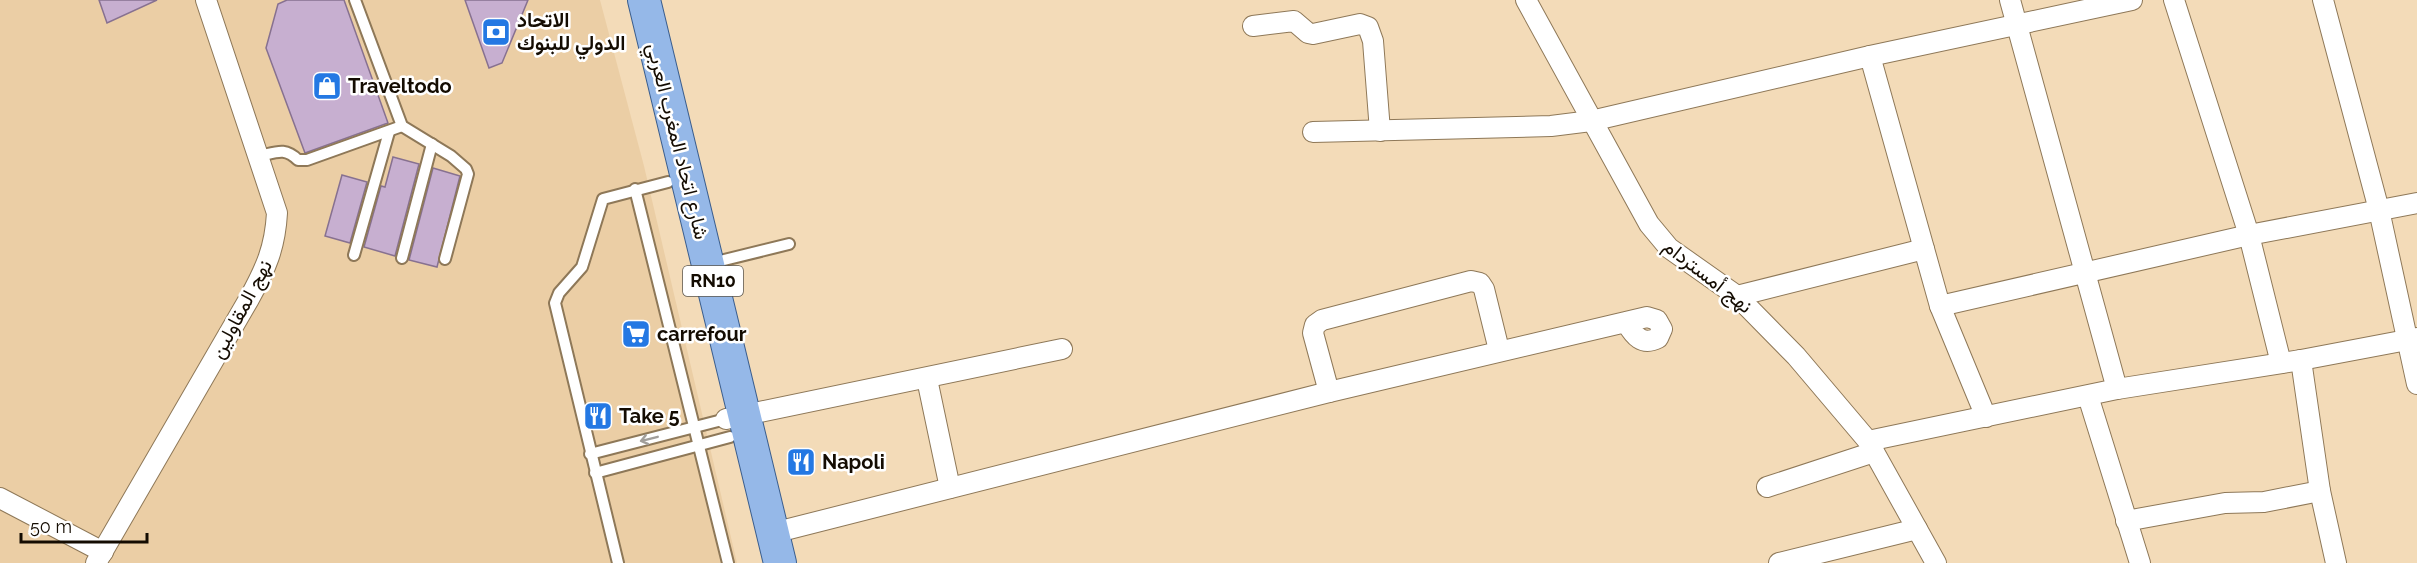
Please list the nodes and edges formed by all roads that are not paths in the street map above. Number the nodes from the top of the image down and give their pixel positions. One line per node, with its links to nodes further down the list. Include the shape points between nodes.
1 (206, 0): 19 (street, نهج المقاولين)
2 (355, 0): 14 (lane)
3 (625, 0): 20 (main road, شارع اتحاد المغرب العربي / RN10)
4 (644, 0): 30 (main road, شارع اتحاد المغرب العربي / RN10)
5 (1526, 0): 13 (street, نهج أمستردام)
6 (2010, 0): 10 (street)
7 (2132, 0): 10 (street)
8 (2174, 0): 24 (street)
9 (2323, 0): 23 (street)
10 (2016, 25): 12 (street); 31 (street)
11 (1253, 26): 15 (street, via 1294,21 1313,34 1360,24 1368,27 1373,40)
12 (1870, 56): 13 (street); 26 (street)
13 (1591, 121): 15 (street, via 1551,126); 32 (street, نهج أمستردام, via 1660,239)
14 (402, 126): 16 (lane); 18 (lane)
15 (1380, 131): 17 (street)
16 (389, 132): 19 (lane, via 307,160 298,160 283,150); 27 (lane)
17 (1313, 132)
18 (432, 144): 28 (lane); 29 (lane, via 452,156 468,174)
19 (260, 156): 59 (street, نهج المقاولين, via 277,213 276,240 266,267)
20 (669, 182): 21 (lane); 46 (main road, شارع اتحاد المغرب العربي / RN10)
21 (635, 189): 47 (lane); 50 (lane, via 603,199 582,267 555,303)
22 (2417, 203): 23 (street)
23 (2379, 210): 24 (street); 35 (street)
24 (2249, 235): 31 (street); 39 (street)
25 (789, 244): 30 (lane)
26 (1924, 249): 32 (street); 33 (street)
27 (354, 255)
28 (402, 258)
29 (445, 259)
30 (708, 264): 46 (main road, شارع اتحاد المغرب العربي / RN10)
31 (2085, 273): 33 (street); 42 (street)
32 (1737, 296): 49 (street, نهج أمستردام, via 1796,356)
33 (1940, 306): 45 (street)
34 (1626, 322): 37 (street)
35 (2412, 339): 38 (street); 41 (street)
36 (1062, 349): 40 (street)
37 (1499, 350): 43 (street); 43 (street, via 1484,289 1472,281 1315,325 1313,333)
38 (2301, 360): 39 (street); 54 (street)
39 (2281, 363): 42 (street)
40 (927, 379): 46 (street); 53 (street)
41 (2417, 384)
42 (2117, 389): 44 (street)
43 (1329, 392): 53 (street)
44 (2088, 396): 45 (street); 56 (street)
45 (1986, 417): 49 (street)
46 (734, 424): 47 (lane); 48 (lane); 58 (main road, شارع اتحاد المغرب العربي / RN10); 62 (main road, شارع اتحاد المغرب العربي / RN10)
47 (694, 428): 48 (lane); 50 (lane, one-way to 50)
48 (698, 445): 51 (lane); 61 (lane)
49 (1871, 446): 52 (street); 57 (street, نهج أمستردام)
50 (590, 454): 51 (lane)
51 (595, 472): 60 (lane)
52 (1767, 487)
53 (950, 488): 58 (street)
54 (2320, 491): 56 (street); 66 (street)
55 (0, 498): 59 (street)
56 (2126, 521): 65 (street)
57 (1917, 529): 63 (street); 64 (street, نهج أمستردام)
58 (777, 548)
59 (100, 557)
60 (618, 563)
61 (728, 563)
62 (760, 563)
63 (1779, 563)
64 (1936, 563)
65 (2140, 563)
66 (2336, 563)

